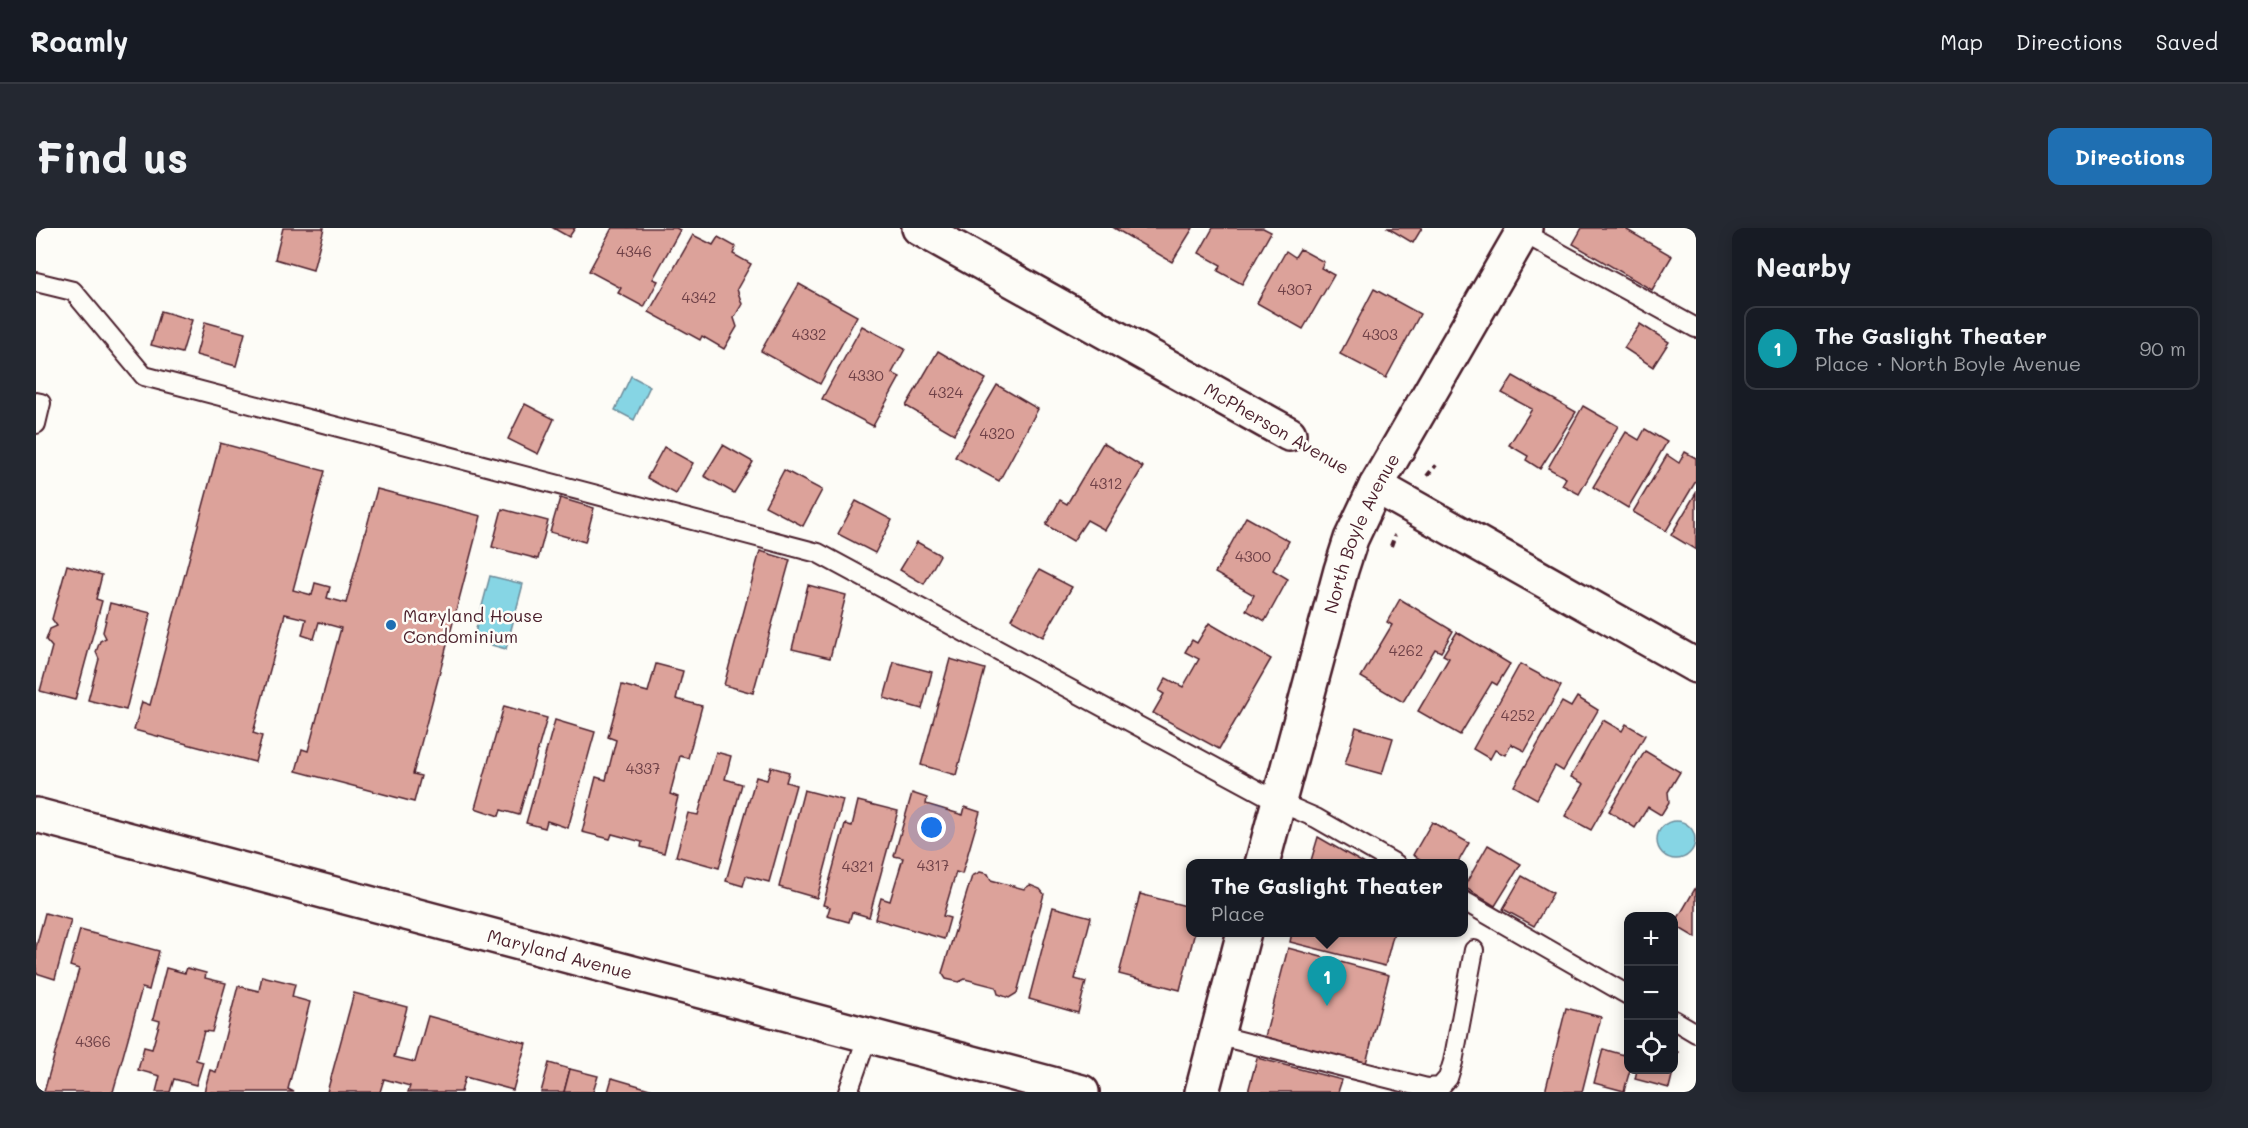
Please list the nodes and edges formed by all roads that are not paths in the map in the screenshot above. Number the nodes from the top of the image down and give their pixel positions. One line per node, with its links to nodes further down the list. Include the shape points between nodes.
1 (919, 228): 7 (street, McPherson Avenue)
2 (1521, 229): 4 (lane); 8 (street, North Boyle Avenue)
3 (36, 282): 10 (lane, via 72,291 144,376 818,554)
4 (1696, 328)
5 (36, 402): 6 (lane, via 41,403)
6 (36, 424)
7 (1289, 434)
8 (1376, 486): 9 (street); 10 (street, North Boyle Avenue, via 1341,570)
9 (1696, 666)
10 (1279, 802): 12 (street, North Boyle Avenue); 13 (lane, via 1316,818)
11 (36, 815): 20 (street, Maryland Avenue)
12 (1263, 859)
13 (1387, 859)
14 (1468, 904): 17 (lane)
15 (1243, 937): 21 (street)
16 (1474, 950): 21 (lane, via 1453,1062 1440,1087 1427,1088)
17 (1624, 992)
18 (1678, 1022): 19 (lane)
19 (1696, 1033)
20 (868, 1035): 22 (lane); 23 (street, Maryland Avenue)
21 (1216, 1035): 24 (street)
22 (848, 1092)
23 (1082, 1092)
24 (1202, 1092)

